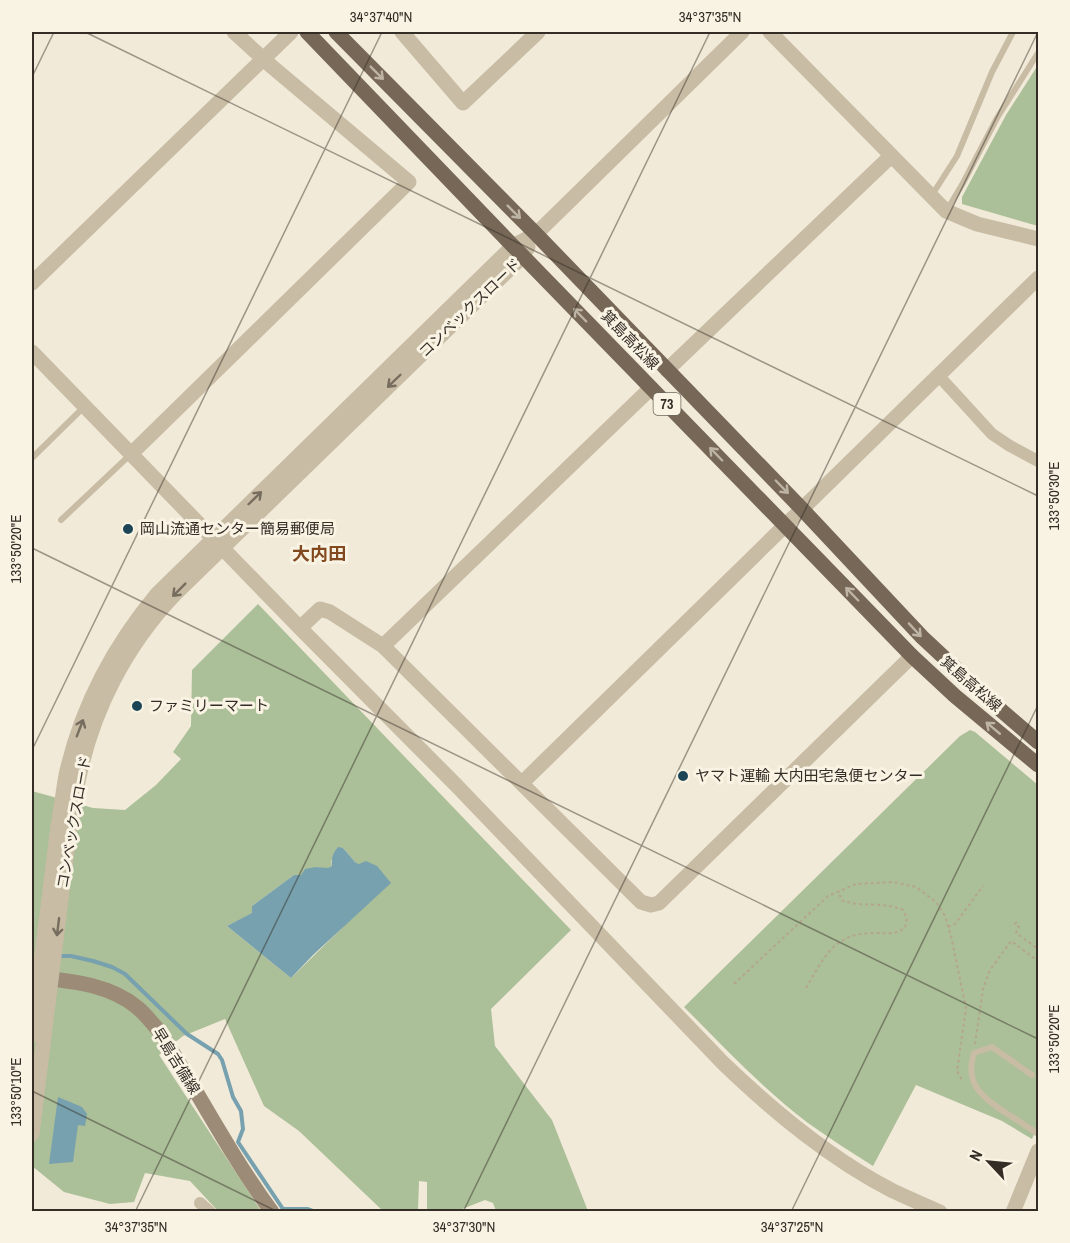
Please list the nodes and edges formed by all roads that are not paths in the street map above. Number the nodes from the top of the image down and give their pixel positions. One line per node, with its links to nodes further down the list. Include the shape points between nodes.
1 (234, 32): 11 (street)
2 (307, 32): 17 (main road, 箕島高松線 / 73)
3 (336, 32): 15 (main road, 箕島高松線 / 73, one-way to 15)
4 (402, 32): 5 (street, via 463,103)
5 (538, 32)
6 (742, 32): 15 (street, コンベックスロード)
7 (770, 32): 12 (street)
8 (1013, 32): 13 (lane, via 957,156)
9 (285, 37): 11 (street)
10 (1038, 53): 14 (lane)
11 (262, 58): 19 (street); 25 (street, via 409,182)
12 (891, 156): 13 (street); 21 (street)
13 (931, 196): 14 (street)
14 (946, 211): 16 (street, via 977,224)
15 (536, 234): 17 (street, コンベックスロード); 21 (main road, 箕島高松線 / 73)
16 (1038, 240)
17 (518, 251): 23 (main road, 箕島高松線 / 73, one-way to 17); 31 (street, コンベックスロード)
18 (1038, 278): 22 (street)
19 (32, 283)
20 (32, 352): 24 (street)
21 (667, 370): 28 (main road, 箕島高松線 / 73, one-way to 28)
22 (938, 375): 27 (street, via 992,434); 28 (street)
23 (651, 388): 30 (main road, 箕島高松線 / 73, one-way to 23); 33 (street)
24 (85, 406): 25 (street); 26 (lane)
25 (131, 454): 29 (lane); 31 (street)
26 (32, 458)
27 (1038, 461)
28 (802, 508): 30 (street); 35 (main road, 箕島高松線 / 73, one-way to 35, via 922,637)
29 (61, 520)
30 (785, 525): 34 (main road, 箕島高松線 / 73, one-way to 30); 37 (street)
31 (218, 543): 32 (street); 38 (street, コンベックスロード, via 157,594 108,664 91,698 66,776)
32 (300, 628): 33 (street, via 320,609); 48 (street, via 723,1064 802,1132 849,1166)
33 (383, 646): 37 (street)
34 (912, 656): 36 (main road, 箕島高松線 / 73, one-way to 34); 37 (street, via 659,903 641,902)
35 (1038, 742)
36 (1038, 765)
37 (522, 783)
38 (64, 826): 40 (street, コンベックスロード, bridge); 42 (street, コンベックスロード, one-way to 42, bridge)
39 (32, 976): 47 (main road, 早島吉備線, via 109,991 148,1018)
40 (32, 1035)
41 (1032, 1075): 43 (lane, via 992,1047 974,1053 970,1063 977,1090 986,1100)
42 (32, 1134)
43 (1038, 1134)
44 (1038, 1151): 49 (street)
45 (200, 1203): 46 (street)
46 (210, 1212)
47 (272, 1212)
48 (940, 1212)
49 (1013, 1212)

